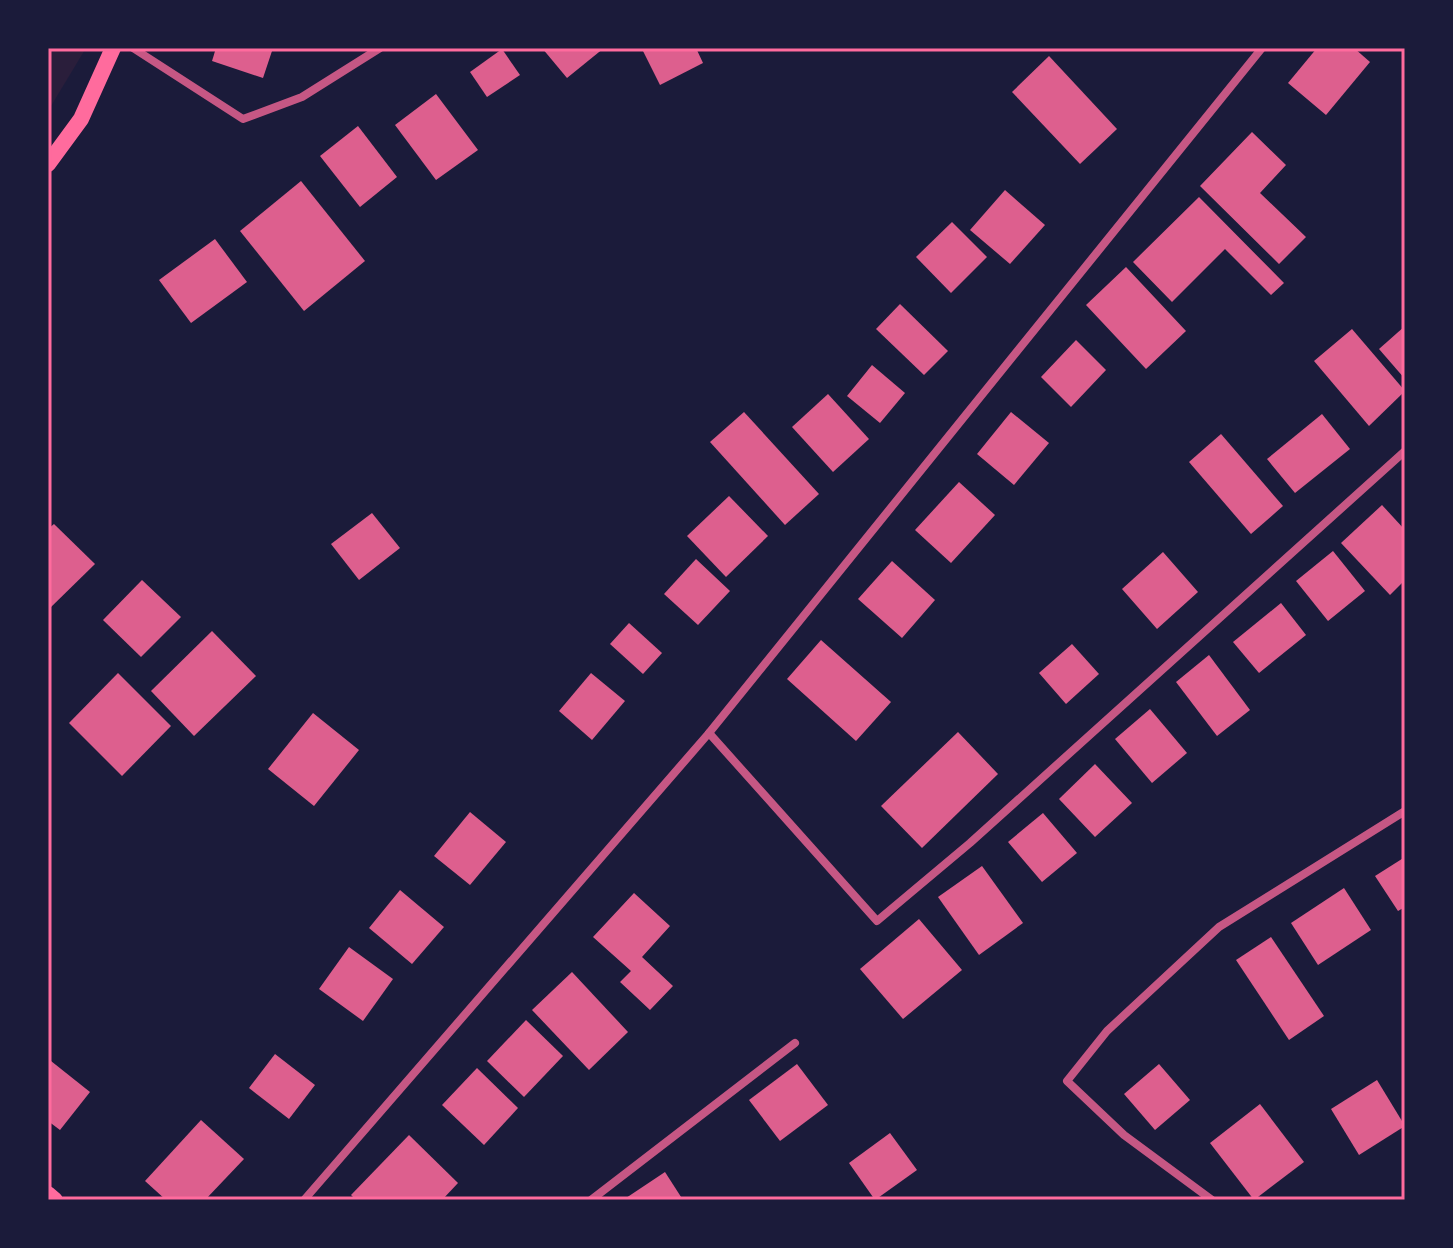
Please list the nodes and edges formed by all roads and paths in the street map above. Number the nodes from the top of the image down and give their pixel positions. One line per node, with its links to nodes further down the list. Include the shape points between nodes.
1 (113, 48): 5 (main road, via 81,119)
2 (133, 48): 3 (street, via 243,119 302,97)
3 (380, 48)
4 (1262, 48): 7 (street)
5 (48, 164)
6 (1405, 451): 7 (street, via 877,921)
7 (709, 733): 12 (street)
8 (1405, 811): 14 (street, via 1219,927 1107,1031 1067,1081 1124,1135)
9 (795, 1043): 13 (street)
10 (48, 1194): 11 (main road)
11 (54, 1200)
12 (304, 1200)
13 (591, 1200)
14 (1212, 1200)

